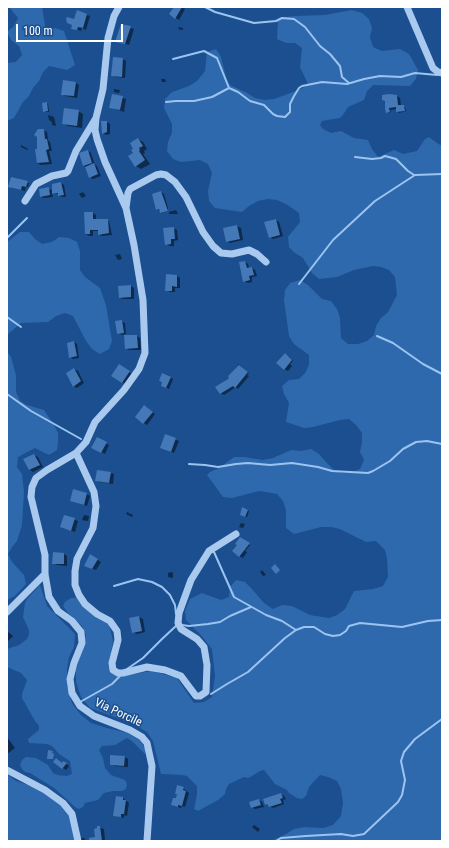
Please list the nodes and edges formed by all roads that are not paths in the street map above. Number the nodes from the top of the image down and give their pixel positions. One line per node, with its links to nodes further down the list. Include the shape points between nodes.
1 (119, 7): 4 (street, via 108,38 103,89)
2 (407, 7): 3 (street, via 433,68)
3 (442, 73)
4 (96, 118): 5 (street, via 76,151 68,171 36,184); 6 (street, via 97,139)
5 (25, 201)
6 (126, 208): 7 (street, via 130,189 156,175 166,175 186,197 203,232 221,253 232,254 249,250); 8 (street, via 143,300 145,353 139,369 95,422 86,442)
7 (266, 262)
8 (76, 453): 9 (street, via 94,492 96,506 92,528 77,559 75,585 85,604 110,621 117,631 118,640 112,663 113,670 118,673 147,667 165,670 181,676 196,696 206,692 207,665 204,647 198,639 181,629 178,623 191,580 209,551); 10 (street, Via Porcile, via 36,478 32,487 31,497 45,555)
9 (236, 534)
10 (45, 574): 11 (street); 14 (street, Via Porcile, via 49,597 58,611 72,621 81,632 82,643 70,679 76,700 94,716 130,730 147,743 152,780)
11 (9, 609)
12 (7, 770): 13 (street, via 45,790 63,803 72,814)
13 (78, 841)
14 (147, 841)

